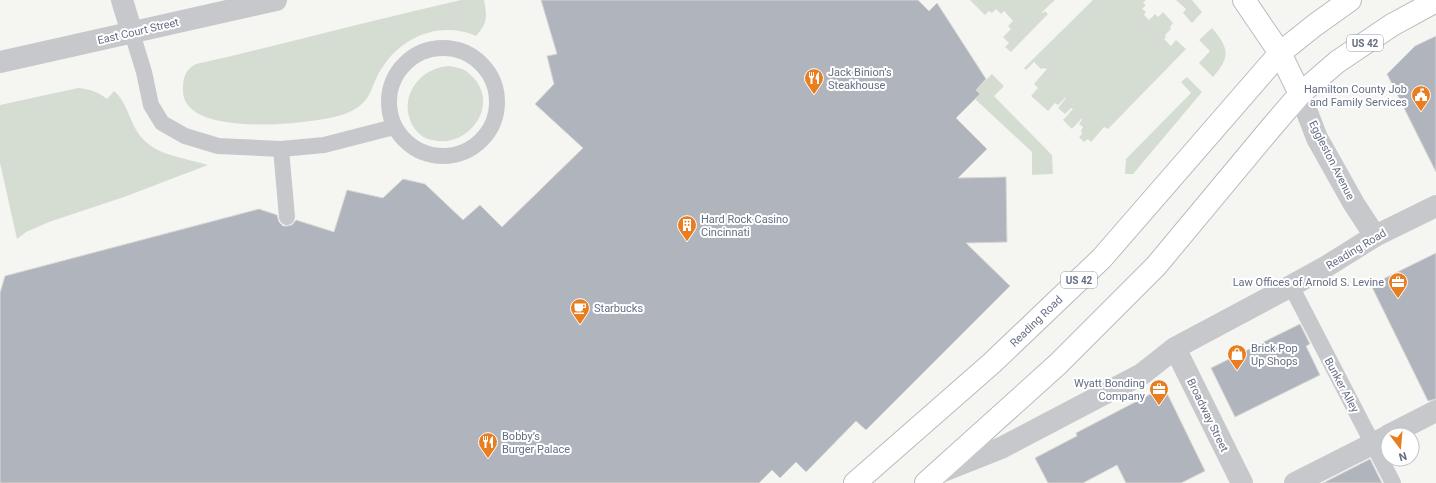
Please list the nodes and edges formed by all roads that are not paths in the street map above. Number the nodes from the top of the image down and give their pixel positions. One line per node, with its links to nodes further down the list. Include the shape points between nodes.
1 (122, 0): 6 (street)
2 (276, 0): 6 (street, East Court Street)
3 (1244, 0): 7 (main road, Eggleston Avenue)
4 (1350, 0): 7 (main road, US 42)
5 (1436, 1): 9 (main road, US 42, via 1392,25 1343,58)
6 (132, 33): 8 (street, East Court Street); 11 (lane, via 151,104 162,123 185,136 218,146)
7 (1280, 53): 9 (main road, Eggleston Avenue); 23 (main road, Reading Road / US 42, via 1102,258 992,363)
8 (0, 62)
9 (1300, 94): 14 (street, Eggleston Avenue, via 1317,138); 22 (main road, Reading Road / US 42, via 1156,266 1058,364)
10 (394, 127): 10 (lane, via 405,141 419,152 453,156 470,150 493,124 497,107 496,89 488,72 476,59 460,51 442,48 424,52 408,61 396,75 390,92 389,110); 11 (lane, via 324,144)
11 (281, 149): 13 (lane)
12 (1436, 206): 14 (street, Reading Road)
13 (287, 218)
14 (1375, 236): 15 (street, Reading Road)
15 (1291, 286): 16 (street, Reading Road); 19 (lane, Bunker Alley)
16 (1176, 348): 22 (street, Reading Road, via 1135,378); 24 (street, Broadway Street)
17 (1436, 411): 18 (street)
18 (1405, 427)
19 (1380, 433)
20 (1380, 440): 25 (street)
21 (1389, 467): 26 (lane, Bunker Alley)
22 (935, 480)
23 (855, 483)
24 (1240, 483)
25 (1295, 483)
26 (1393, 483)

